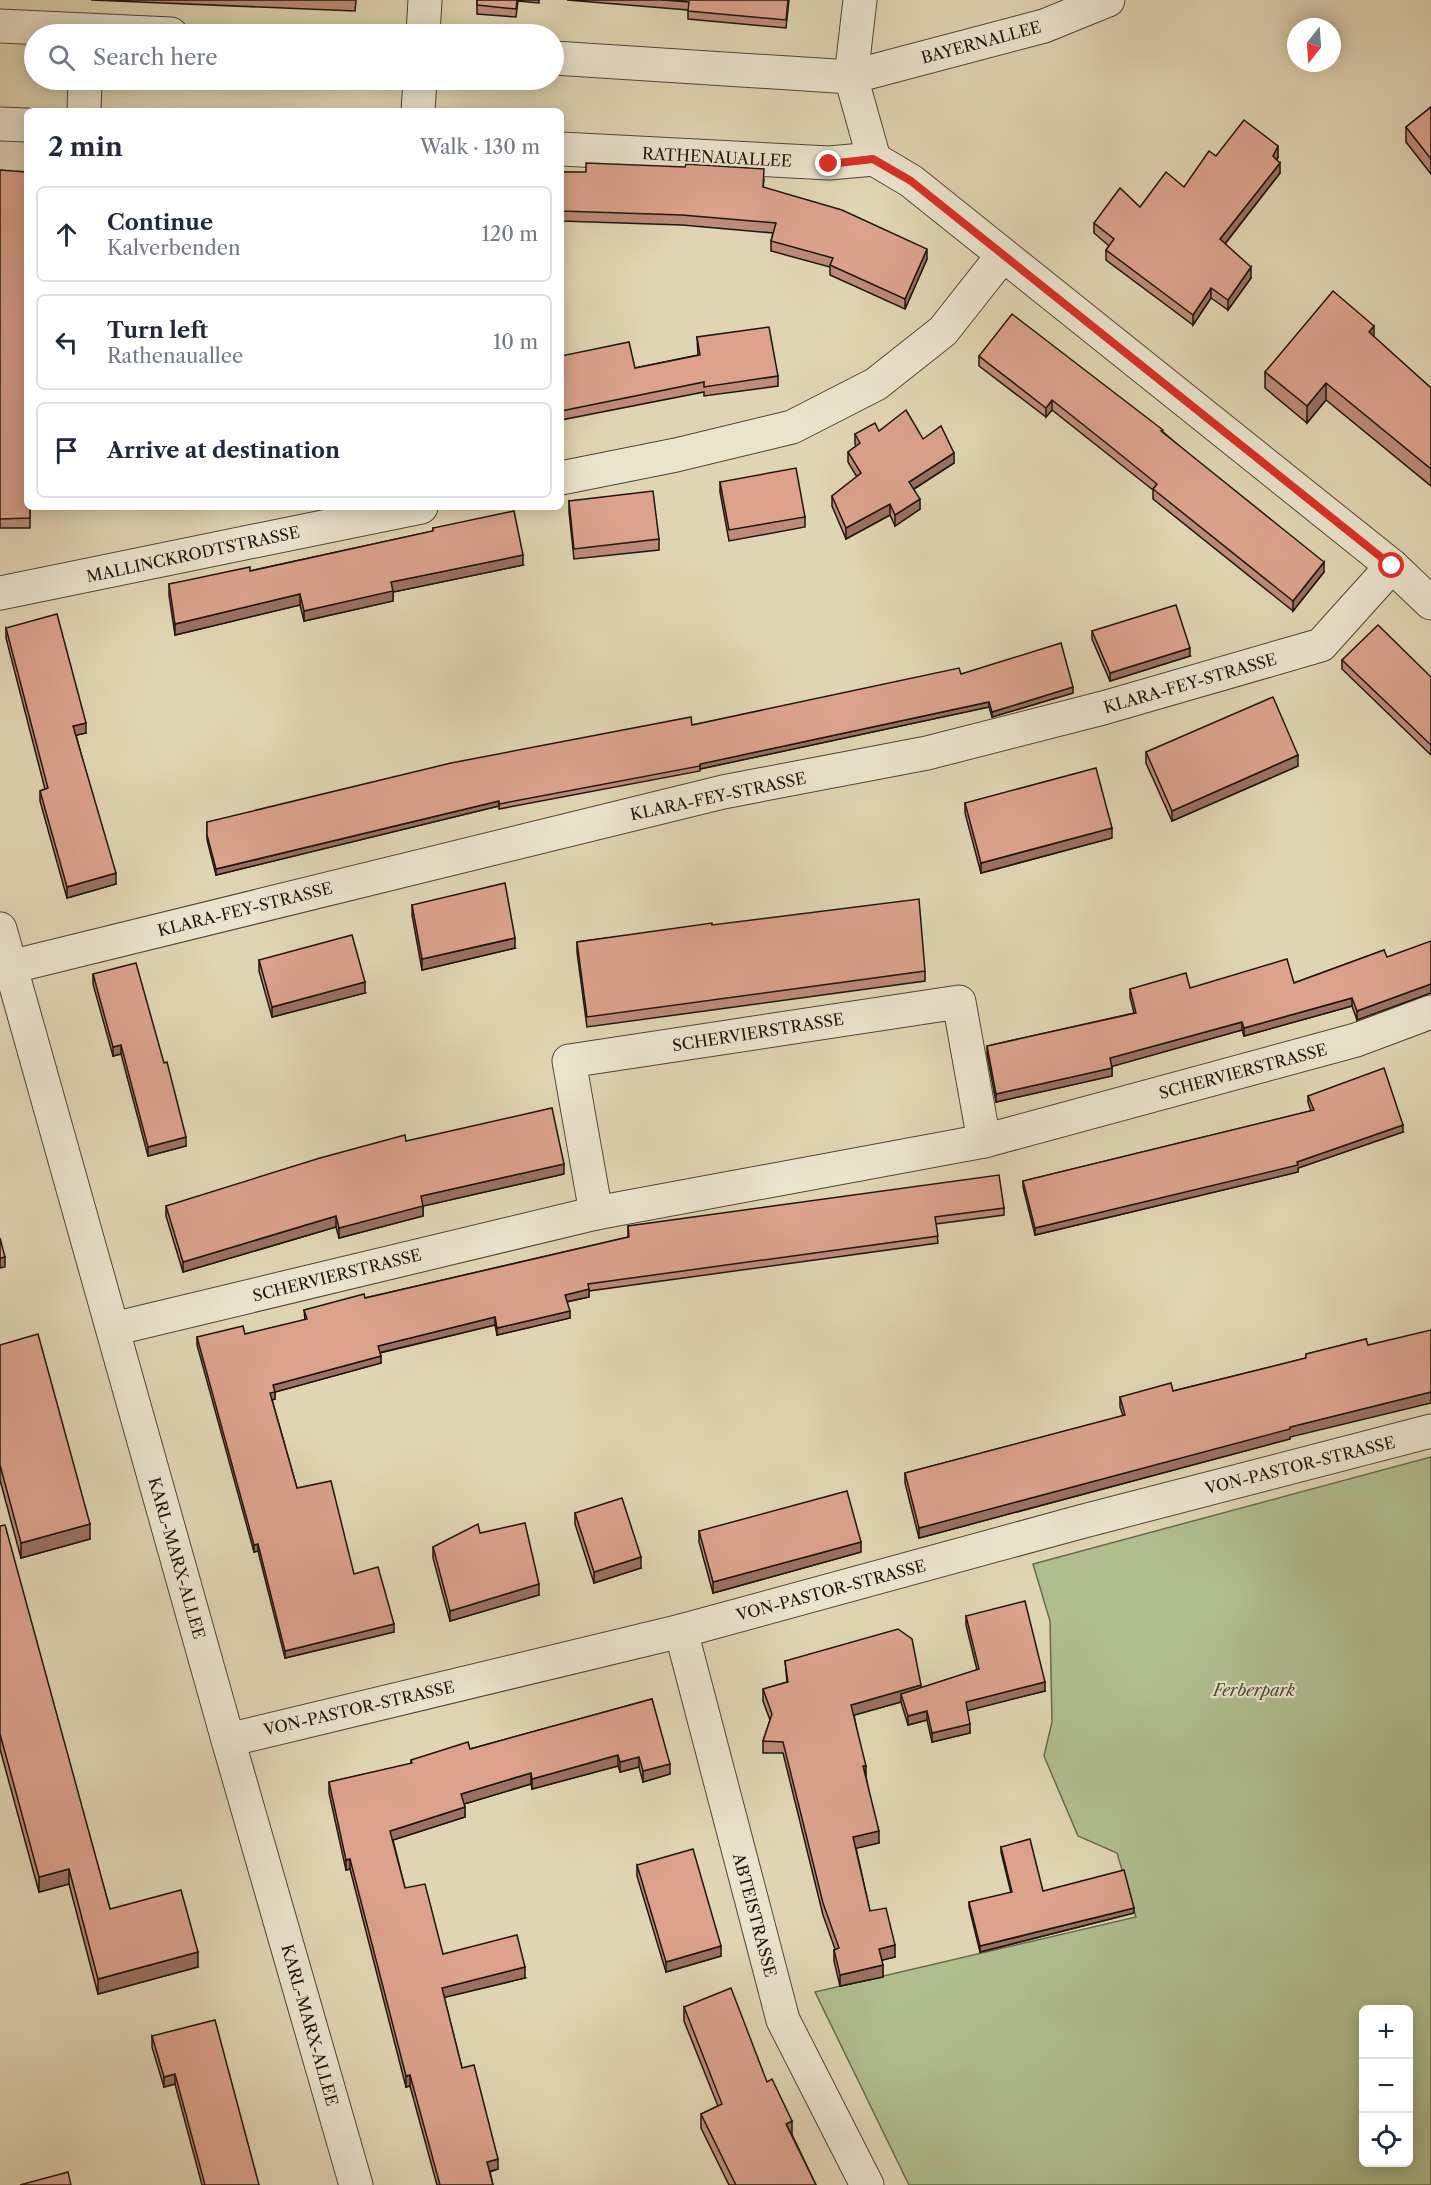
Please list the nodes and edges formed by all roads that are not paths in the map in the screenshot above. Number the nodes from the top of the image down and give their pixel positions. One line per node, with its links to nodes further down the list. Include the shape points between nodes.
1 (425, 0): 4 (street)
2 (860, 0): 8 (street)
3 (1108, 0): 8 (street, BAYERNALLEE, via 1044,26)
4 (424, 24)
5 (0, 26): 6 (street)
6 (24, 28)
7 (564, 59): 8 (street)
8 (851, 77): 16 (street)
9 (85, 90): 11 (street)
10 (419, 90): 12 (street)
11 (84, 108)
12 (418, 108)
13 (0, 124): 14 (street)
14 (24, 125)
15 (564, 149): 16 (street, RATHENAUALLEE, via 829,164)
16 (873, 159): 17 (street, via 911,181)
17 (1003, 255): 18 (street, via 943,331 876,384 792,427); 20 (street)
18 (564, 477)
19 (406, 510): 21 (street, MALLINCKRODTSTRASSE)
20 (1392, 566): 22 (street); 24 (street, KLARA-FEY-STRASSE, via 1321,645 1126,702 927,753 711,795)
21 (0, 593)
22 (1431, 603)
23 (0, 930): 24 (street, KARL-MARX-ALLEE)
24 (10, 967): 28 (street, KARL-MARX-ALLEE)
25 (1431, 1012): 26 (street, SCHERVIERSTRASSE, via 1356,1040)
26 (984, 1141): 27 (street, SCHERVIERSTRASSE); 27 (street, SCHERVIERSTRASSE, via 960,1002 569,1061)
27 (596, 1213): 28 (street, SCHERVIERSTRASSE)
28 (113, 1329): 31 (street, KARL-MARX-ALLEE)
29 (1431, 1431): 30 (street, VON-PASTOR-STRASSE)
30 (681, 1631): 31 (street, VON-PASTOR-STRASSE); 33 (street, ABTEISTRASSE, via 783,2020)
31 (228, 1740): 32 (street, KARL-MARX-ALLEE)
32 (356, 2185)
33 (867, 2185)

